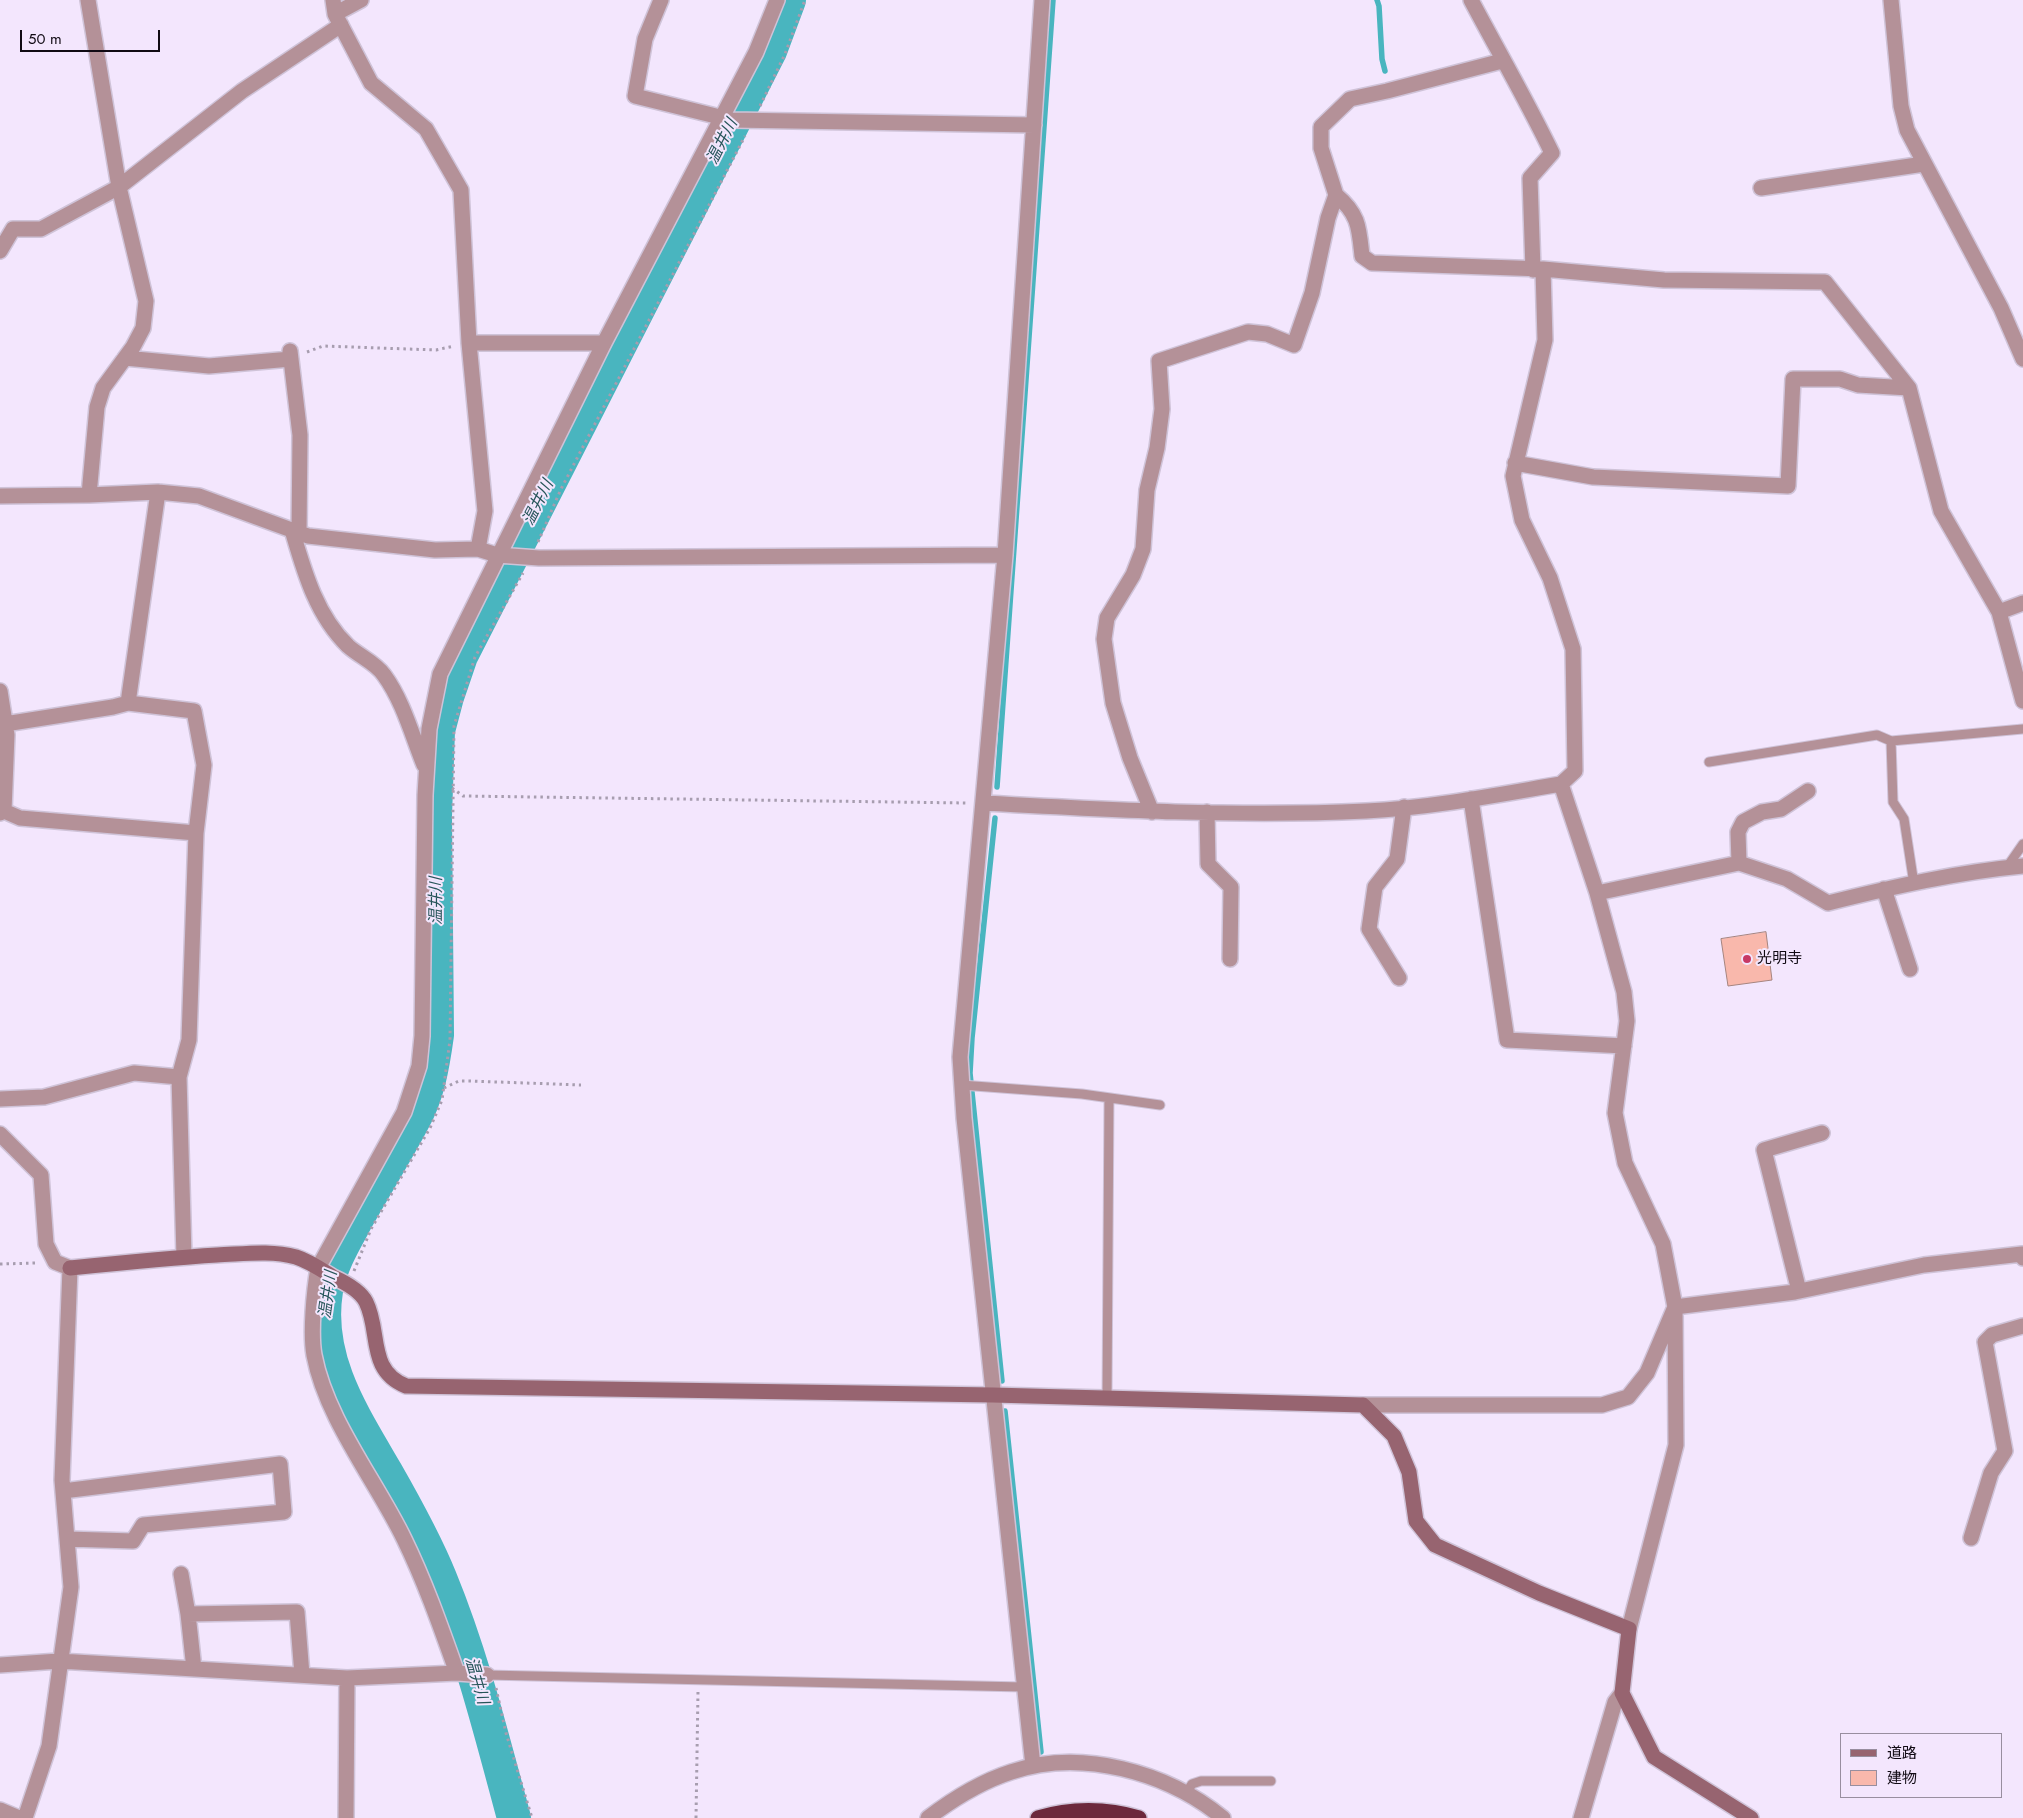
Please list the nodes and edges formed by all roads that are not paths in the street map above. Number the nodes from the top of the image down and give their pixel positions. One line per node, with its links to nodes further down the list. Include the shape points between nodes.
1 (88, 0): 13 (street)
2 (361, 0): 8 (street)
3 (661, 0): 10 (street, via 645,39 635,96)
4 (777, 0): 10 (street, via 756,52)
5 (1042, 0): 11 (street)
6 (1471, 0): 9 (street)
7 (1890, 0): 12 (street, via 1902,106 1907,130)
8 (336, 13): 13 (street); 19 (street, via 371,83 426,129 461,190)
9 (1502, 61): 15 (street, via 1350,98 1321,127 1322,148); 18 (street, via 1531,108 1552,153 1530,178)
10 (720, 119): 11 (street); 20 (street)
11 (1034, 125): 31 (street)
12 (1924, 164): 14 (street); 22 (street, via 1966,239)
13 (119, 187): 16 (street, via 41,229); 21 (street, via 146,301 143,328)
14 (1760, 188)
15 (1336, 195): 18 (street, via 1350,206 1358,224 1362,256 1372,263); 48 (street, via 1312,293 1294,345 1267,334 1248,332 1159,360 1162,409 1147,490 1143,550 1133,575 1108,618 1104,639 1113,703 1130,758)
16 (7, 227): 17 (street)
17 (0, 251)
18 (1538, 270): 23 (street, via 1664,280 1825,282); 24 (street, via 1545,340)
19 (469, 343): 20 (street); 29 (street, via 485,511)
20 (604, 343): 30 (street)
21 (126, 358): 26 (street, via 103,388 97,407); 28 (street, via 209,366 290,355 300,435)
22 (2023, 359)
23 (1909, 388): 24 (street, via 1858,385 1840,379 1792,379 1788,486 1593,477); 33 (street, via 1941,511)
24 (1515, 463): 42 (street, via 1513,476 1522,520 1550,578 1573,649 1575,771)
25 (158, 492): 26 (street); 28 (street, via 199,496); 36 (street)
26 (89, 495): 27 (street)
27 (0, 496)
28 (295, 532): 29 (street, via 435,550); 41 (street, via 307,580 326,617 348,645 383,672 396,693)
29 (478, 549): 30 (street)
30 (500, 555): 31 (street); 41 (street, via 440,674 429,729)
31 (1005, 555): 45 (street)
32 (2023, 603): 33 (street)
33 (1999, 612): 35 (street)
34 (0, 692): 37 (street)
35 (2023, 701)
36 (128, 703): 37 (street); 50 (street, via 194,711 204,765)
37 (5, 724): 47 (street)
38 (2023, 728): 39 (lane)
39 (1891, 741): 40 (lane, via 1878,735); 55 (lane, via 1893,802 1904,819)
40 (1709, 762)
41 (427, 772): 72 (street, via 419,1066 404,1112)
42 (1561, 784): 44 (street); 57 (street)
43 (1808, 791): 52 (street, via 1781,809 1762,812 1743,822 1738,832)
44 (1471, 799): 46 (street); 61 (street, via 1507,1040)
45 (984, 803): 48 (street); 63 (street, via 960,1057)
46 (1404, 807): 49 (street, via 1367,811); 60 (street, via 1397,859 1376,887 1370,929)
47 (2, 812): 50 (street, via 20,818)
48 (1152, 812): 49 (street)
49 (1207, 812): 58 (street, via 1208,864 1231,887)
50 (196, 833): 62 (street, via 189,1040)
51 (2023, 844): 54 (lane)
52 (1739, 863): 56 (street, via 1787,880 1828,902); 57 (street)
53 (2023, 866): 54 (street)
54 (2008, 868): 55 (street)
55 (1914, 884): 56 (street)
56 (1884, 889): 59 (street)
57 (1597, 893): 61 (street, via 1624,992 1627,1021)
58 (1230, 959)
59 (1910, 969)
60 (1399, 978)
61 (1624, 1046): 74 (street, via 1615,1113 1625,1163 1663,1244)
62 (179, 1076): 65 (street, via 134,1073 44,1097); 70 (street)
63 (961, 1085): 64 (lane); 76 (street)
64 (1109, 1098): 66 (lane); 77 (lane)
65 (0, 1099)
66 (1160, 1105)
67 (1822, 1132): 73 (street, via 1764,1150)
68 (0, 1134): 71 (street, via 40,1176 46,1244 55,1262)
69 (2023, 1256): 73 (street, via 1924,1265)
70 (184, 1257): 71 (street); 72 (street, via 273,1252 298,1258)
71 (70, 1268): 79 (street)
72 (322, 1270): 76 (street, via 347,1284 366,1302 378,1357 385,1371 406,1386); 88 (street, via 314,1287 314,1353 323,1389 404,1539)
73 (1799, 1291): 74 (street)
74 (1675, 1307): 78 (street, via 1647,1373 1628,1397 1602,1405); 84 (street, via 1676,1445)
75 (2023, 1326): 80 (street, via 1992,1335 1985,1342 2005,1451 1991,1473)
76 (994, 1395): 77 (street); 92 (street)
77 (1107, 1398): 78 (street)
78 (1363, 1405): 84 (street, via 1394,1436 1409,1472 1416,1521 1435,1545 1539,1593)
79 (63, 1491): 81 (street); 81 (street, via 280,1464 284,1512 143,1525 133,1540)
80 (1971, 1538)
81 (67, 1539): 85 (street, via 72,1587)
82 (181, 1574): 83 (street)
83 (188, 1614): 87 (street); 89 (street, via 297,1612)
84 (1629, 1629): 93 (street)
85 (59, 1661): 86 (street); 87 (street); 99 (street, via 49,1746)
86 (0, 1664)
87 (194, 1669): 89 (street)
88 (461, 1674): 90 (street); 91 (street)
89 (302, 1675): 91 (street)
90 (490, 1675): 92 (lane)
91 (347, 1678): 100 (street)
92 (1023, 1687): 94 (street)
93 (1622, 1693): 105 (street, via 1615,1702); 106 (street, via 1654,1757)
94 (1033, 1766): 96 (street, via 1068,1763 1128,1770); 101 (street, via 975,1787)
95 (1271, 1781): 96 (lane, via 1201,1781 1192,1784)
96 (1187, 1792): 104 (street)
97 (0, 1810): 98 (street)
98 (19, 1818)
99 (25, 1818)
100 (346, 1818)
101 (928, 1818)
102 (1038, 1818): 103 (highway, via 1087,1811)
103 (1139, 1818)
104 (1223, 1818)
105 (1581, 1818)
106 (1751, 1818)

